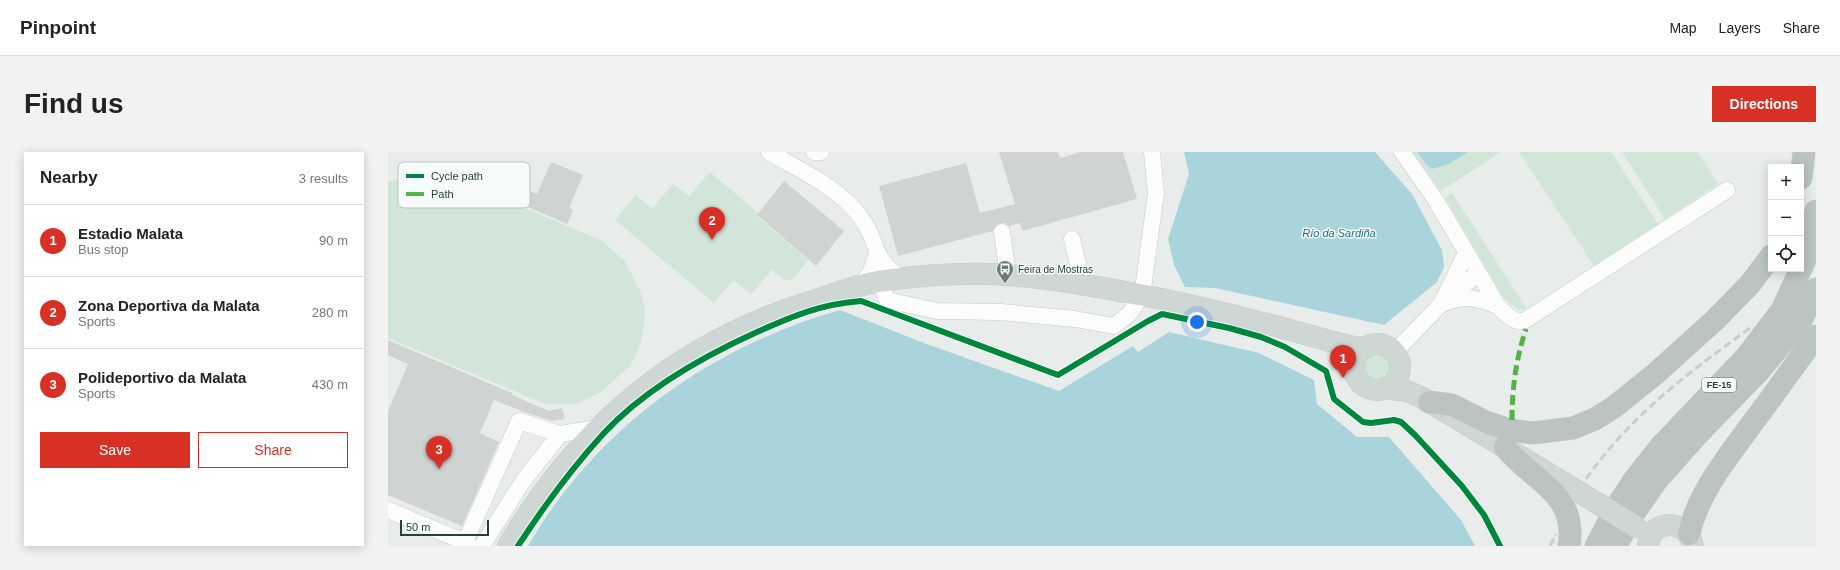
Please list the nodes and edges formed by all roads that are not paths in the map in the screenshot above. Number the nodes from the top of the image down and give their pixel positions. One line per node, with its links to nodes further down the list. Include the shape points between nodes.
1 (769, 152): 13 (street, via 840,195 870,232)
2 (814, 152): 3 (street)
3 (821, 152)
4 (1152, 152): 22 (street, via 1156,193)
5 (1402, 152): 12 (street, via 1435,199)
6 (1804, 152): 7 (highway)
7 (1803, 164)
8 (1727, 190): 24 (street, via 1524,321 1512,319)
9 (1816, 211): 42 (highway, FE-15, via 1805,260 1782,310 1747,356 1660,446 1623,497)
10 (1002, 232): 16 (street)
11 (1072, 238): 19 (street)
12 (1466, 253): 15 (street); 23 (street)
13 (877, 255): 17 (street, via 886,267); 20 (street, via 870,273)
14 (1768, 260): 31 (highway, via 1752,283 1654,375 1614,407 1581,425 1534,434 1510,430 1452,406)
15 (1478, 273): 23 (street); 24 (street)
16 (1008, 275): 17 (main road, via 961,274); 19 (main road)
17 (904, 279): 18 (main road)
18 (880, 281): 20 (main road); 22 (street, via 887,300 937,311 1001,312 1075,319 1114,326 1129,314)
19 (1083, 285): 22 (main road)
20 (860, 286): 32 (main road, via 806,302 753,322 699,350 643,387)
21 (1816, 289): 43 (highway, FE-15, via 1802,319 1760,370 1696,435 1657,480 1632,516)
22 (1142, 296): 26 (main road, via 1299,332)
23 (1442, 304): 24 (street, via 1470,297); 28 (street)
24 (1498, 306)
25 (1816, 336): 37 (highway, via 1726,460 1700,502 1692,520)
26 (1331, 343): 27 (main road); 29 (main road)
27 (1362, 348): 28 (main road, via 1382,344); 29 (main road, via 1356,356)
28 (1397, 359): 30 (main road, via 1396,379); 31 (main road, via 1407,378)
29 (1354, 371): 30 (main road, via 1365,387 1379,390)
30 (1385, 388): 31 (main road, via 1407,391)
31 (1426, 400): 34 (main road)
32 (597, 428): 33 (street); 40 (main road, via 551,482)
33 (560, 434): 38 (street, via 519,421); 39 (street, via 523,481)
34 (1505, 447): 36 (main road, bridge, via 1597,503); 41 (highway, via 1514,459 1551,488 1561,501 1569,521)
35 (388, 510): 38 (street)
36 (1645, 536): 37 (main road, via 1669,524 1683,528)
37 (1691, 540)
38 (467, 544)
39 (482, 546)
40 (508, 546)
41 (1569, 546)
42 (1596, 546)
43 (1616, 546)

